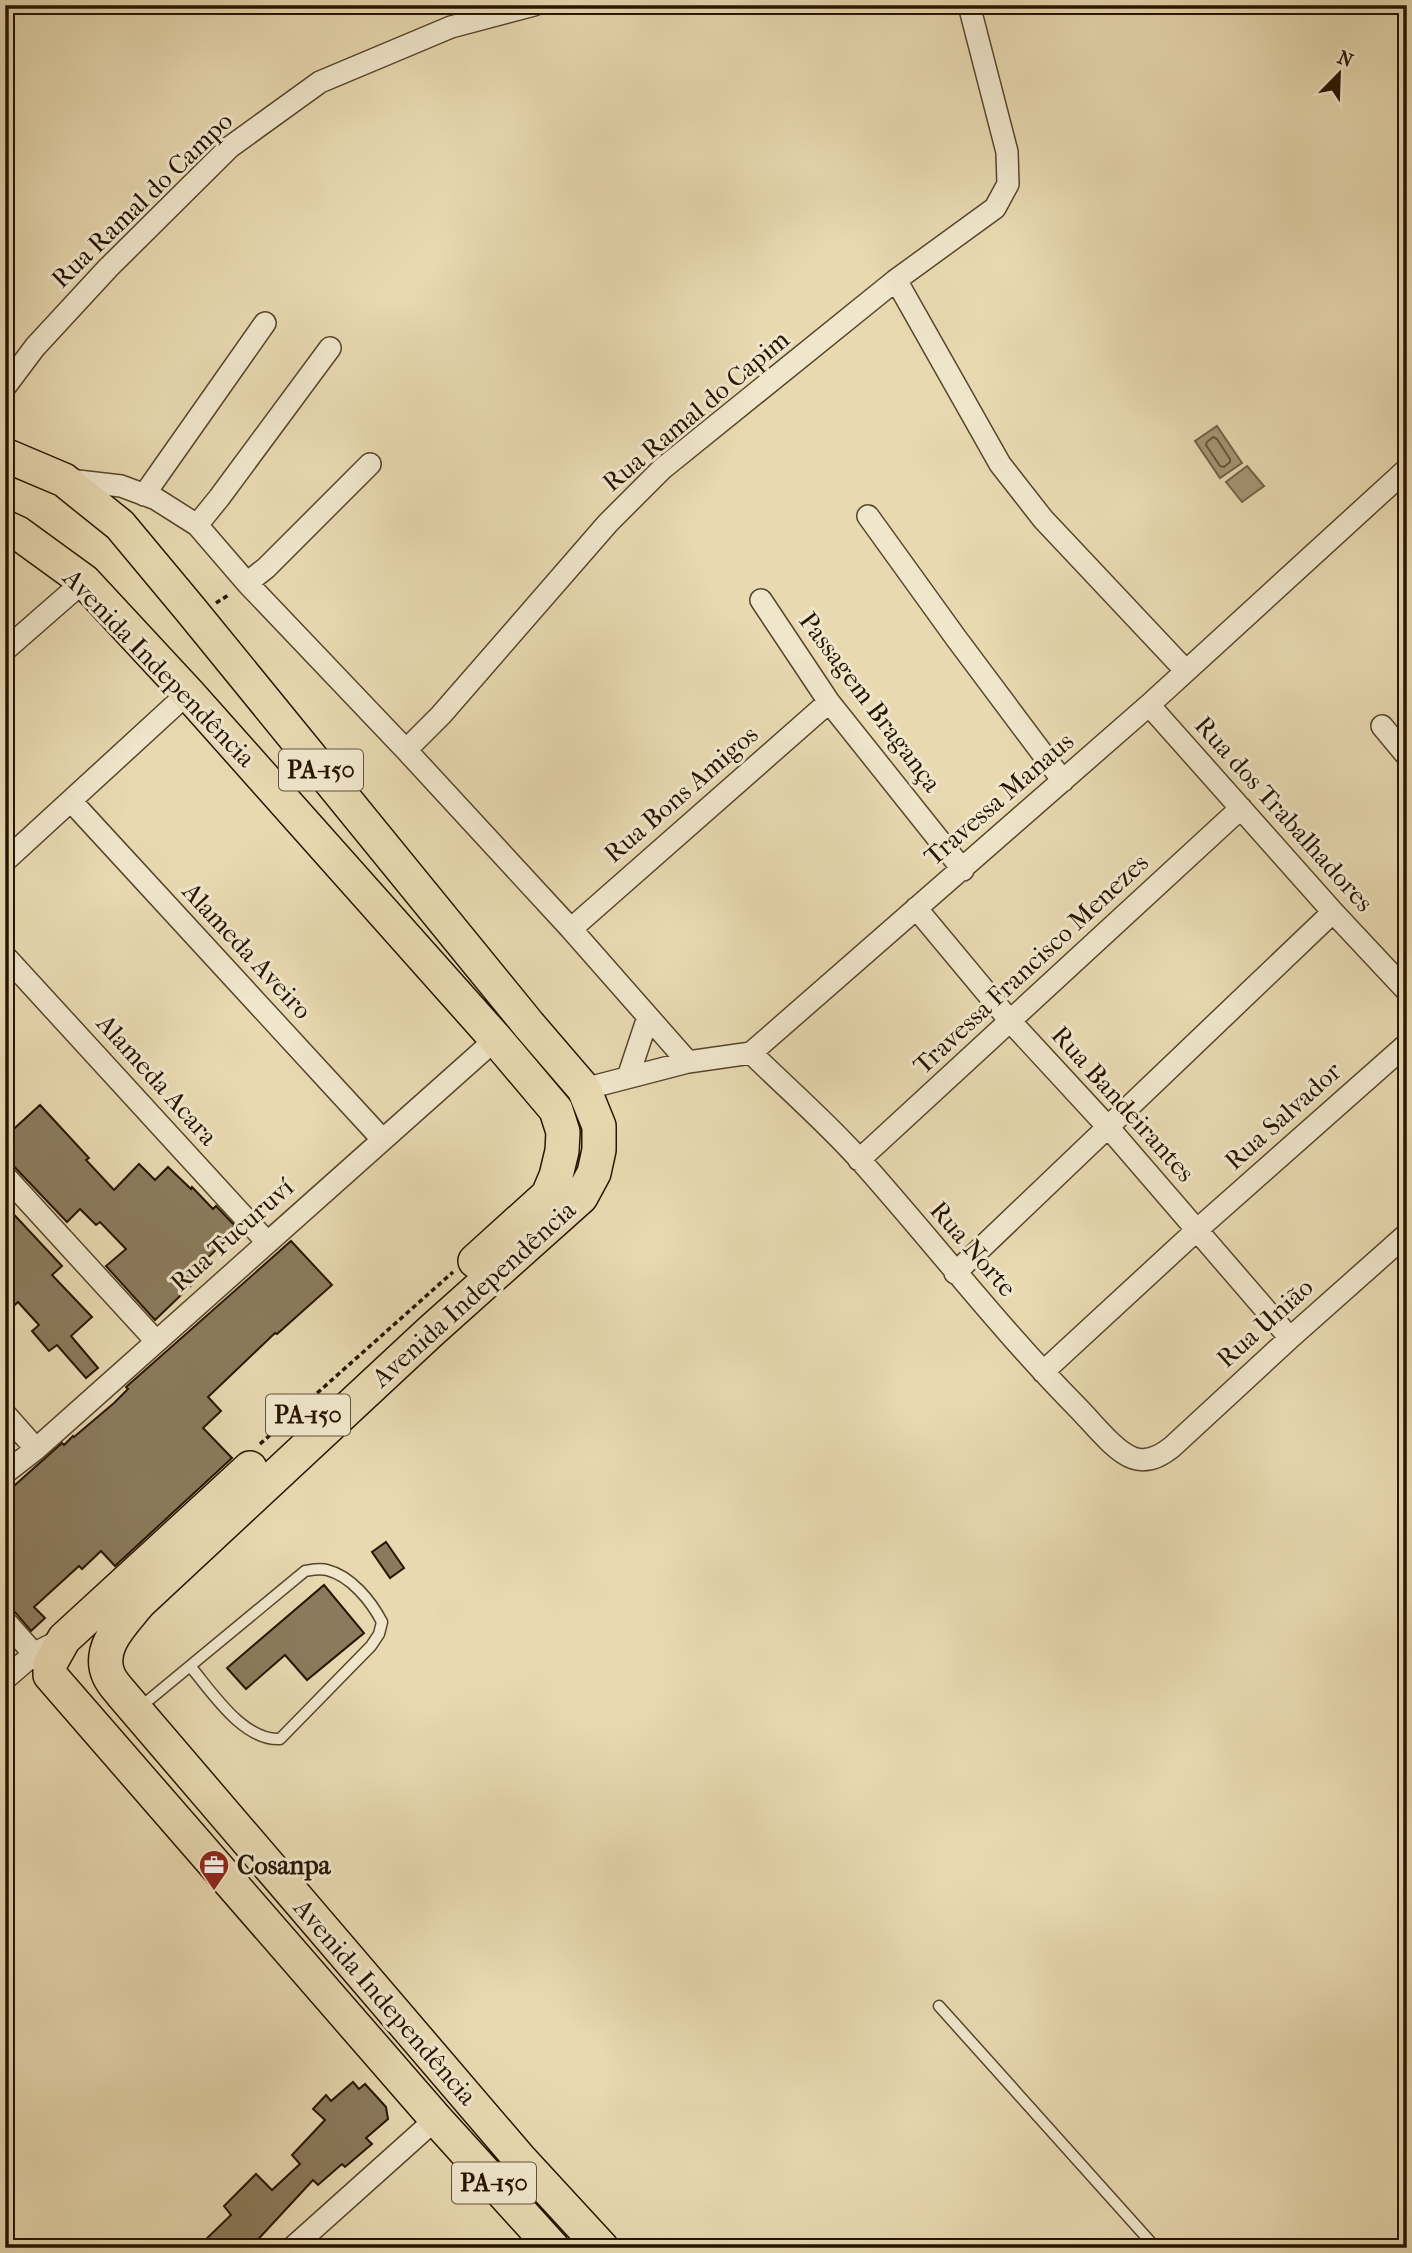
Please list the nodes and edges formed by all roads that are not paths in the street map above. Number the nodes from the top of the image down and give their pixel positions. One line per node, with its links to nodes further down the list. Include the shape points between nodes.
1 (534, 5): 6 (street, Rua Ramal do Campo, via 451,27 320,82 241,139 108,268)
2 (969, 5): 3 (street, Rua Ramal do Capim, via 1007,152 1009,184 995,208)
3 (896, 280): 19 (street, via 1000,464 1043,519); 24 (street, Rua Ramal do Capim, via 662,469 608,523)
4 (265, 323): 11 (street)
5 (330, 348): 13 (street)
6 (5, 387)
7 (5, 455): 10 (main road, Avenida Independência / PA-150)
8 (370, 464): 16 (street)
9 (1407, 469): 19 (street, Travessa Manaus)
10 (64, 480): 11 (street, via 121,486); 43 (main road, Avenida Independência / PA-150, via 120,525)
11 (144, 495): 13 (street)
12 (868, 516): 26 (street)
13 (197, 525): 16 (street)
14 (5, 527): 15 (main road, Avenida Independência / PA-150)
15 (84, 581): 18 (street); 20 (main road, Avenida Independência / PA-150)
16 (247, 583): 24 (street)
17 (761, 600): 21 (street, Passagem Bragança)
18 (5, 650)
19 (1186, 671): 22 (street, Travessa Manaus)
20 (188, 693): 27 (street); 38 (main road, Avenida Independência / PA-150)
21 (828, 702): 30 (street, Passagem Bragança); 33 (street, Rua Bons Amigos)
22 (1149, 705): 26 (street, Travessa Manaus); 28 (street, Rua dos Trabalhadores)
23 (1382, 726): 25 (street)
24 (406, 750): 33 (street)
25 (1407, 756)
26 (1063, 780): 30 (street, Travessa Manaus)
27 (71, 801): 29 (street); 45 (street, Alameda Aveiro)
28 (1241, 808): 32 (street, Rua dos Trabalhadores); 37 (street, Travessa Francisco Menezes)
29 (5, 861)
30 (963, 870): 31 (street, Travessa Manaus)
31 (916, 908): 37 (street, Rua Bandeirantes); 40 (street, Travessa Manaus)
32 (1333, 912): 35 (street, Rua dos Trabalhadores); 44 (street)
33 (570, 929): 36 (street)
34 (5, 956): 50 (street, Alameda Acara)
35 (1407, 991)
36 (648, 1017): 41 (street); 42 (street)
37 (1011, 1022): 44 (street, Rua Bandeirantes); 46 (street, Travessa Francisco Menezes)
38 (496, 1039): 45 (street, Rua Tucuruví); 60 (main road, Avenida Independência / PA-150, via 556,1110 563,1132 562,1151 548,1195 64,1639 50,1664)
39 (1407, 1044): 48 (street, Rua Salvador)
40 (751, 1053): 41 (street); 46 (street, Rua Norte)
41 (688, 1062): 42 (street)
42 (628, 1077): 43 (street)
43 (584, 1088): 63 (main road, Avenida Independência / PA-150, via 599,1126 599,1150 582,1197 139,1603 110,1641 106,1663 109,1676)
44 (1108, 1127): 48 (street, Rua Bandeirantes); 51 (street)
45 (382, 1139): 50 (street, Rua Tucuruví)
46 (859, 1160): 51 (street, Rua Norte)
47 (5, 1176): 53 (street)
48 (1198, 1229): 52 (street, Rua Bandeirantes); 54 (street, Rua Salvador)
49 (1407, 1234): 52 (street, Rua União)
50 (267, 1242): 53 (street, Rua Tucuruví)
51 (955, 1272): 54 (street, Rua Norte)
52 (1290, 1338): 57 (street, Rua União)
53 (156, 1341): 56 (street, Rua Tucuruví)
54 (1043, 1372): 57 (street, Rua Norte, via 1116,1447 1132,1458)
55 (5, 1414): 56 (street)
56 (36, 1449): 58 (street, Rua Tucuruví)
57 (1162, 1455)
58 (5, 1474)
59 (5, 1621): 60 (street)
60 (42, 1664): 62 (street); 65 (main road, Avenida Independência / PA-150)
61 (190, 1666): 61 (lane, via 304,1571 326,1570 347,1579 382,1622 371,1646 280,1739 269,1740 241,1725); 63 (lane)
62 (5, 1679)
63 (136, 1711): 66 (main road, Avenida Independência / PA-150)
64 (939, 2006): 70 (lane)
65 (436, 2119): 66 (main road, via 463,2123 500,2151); 67 (main road, Avenida Independência / PA-150); 68 (street)
66 (520, 2159): 69 (main road, Avenida Independência / PA-150)
67 (542, 2244)
68 (292, 2248)
69 (602, 2248)
70 (1156, 2248)

